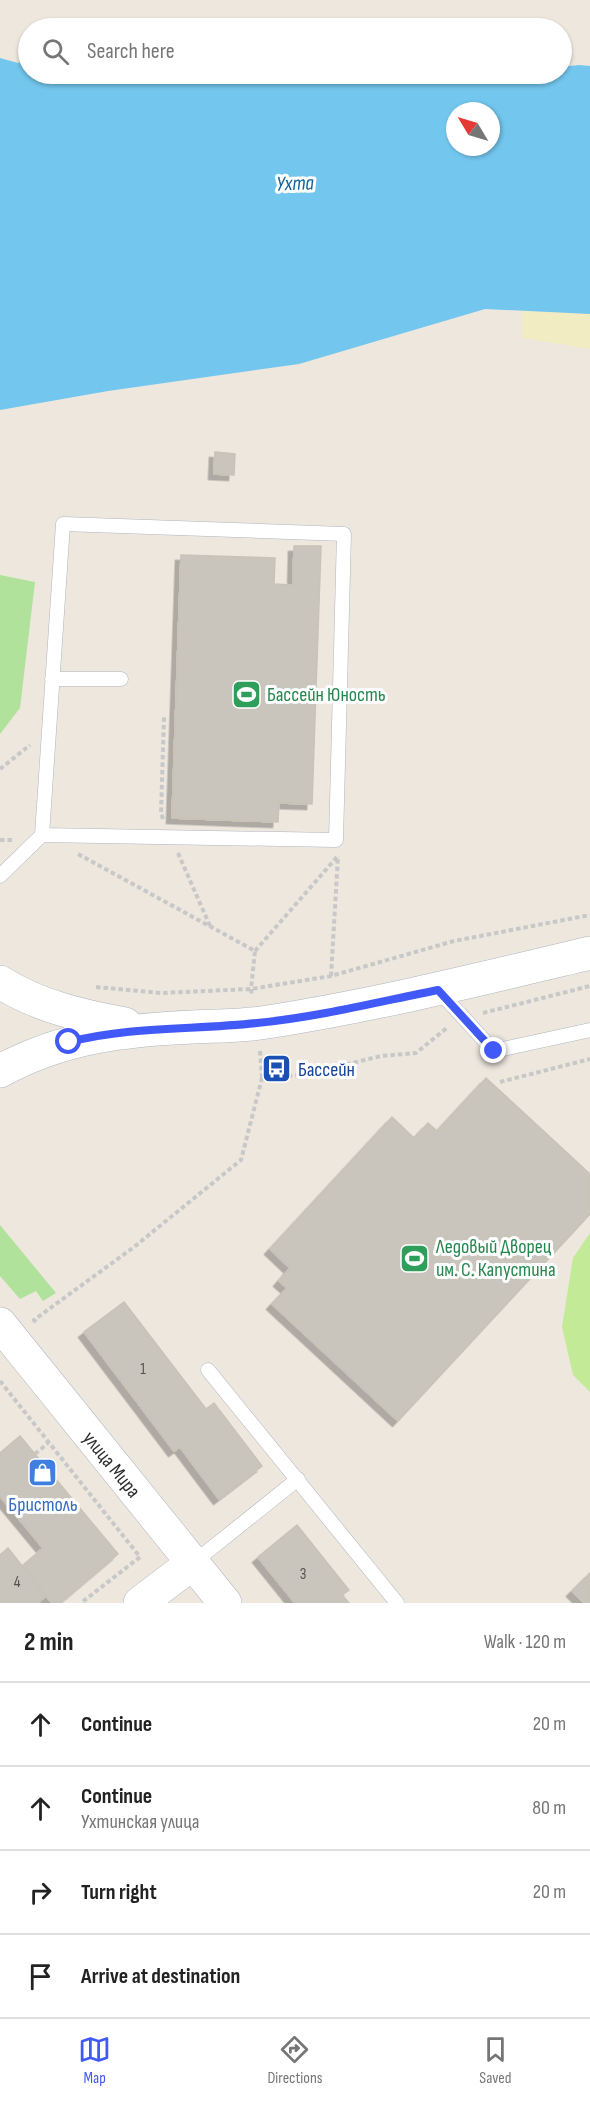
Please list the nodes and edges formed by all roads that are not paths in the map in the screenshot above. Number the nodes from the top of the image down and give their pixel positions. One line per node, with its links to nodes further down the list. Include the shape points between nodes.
1 (51, 679): 2 (lane); 3 (lane); 3 (lane, via 63,524 344,534 336,840)
2 (121, 680)
3 (38, 839): 4 (lane)
4 (0, 876)
5 (590, 953): 7 (main road)
6 (0, 982): 8 (main road, via 41,1004)
7 (438, 990): 8 (main road, via 256,1023); 9 (lane, via 494,1051)
8 (150, 1029): 10 (main road, via 69,1042)
9 (590, 1030)
10 (0, 1071)
11 (0, 1324): 14 (main road, улица Мира)
12 (208, 1370): 13 (lane)
13 (298, 1479): 14 (lane); 17 (lane)
14 (193, 1563): 15 (main road); 16 (main road, улица Мира)
15 (140, 1603)
16 (225, 1603)
17 (397, 1603)

